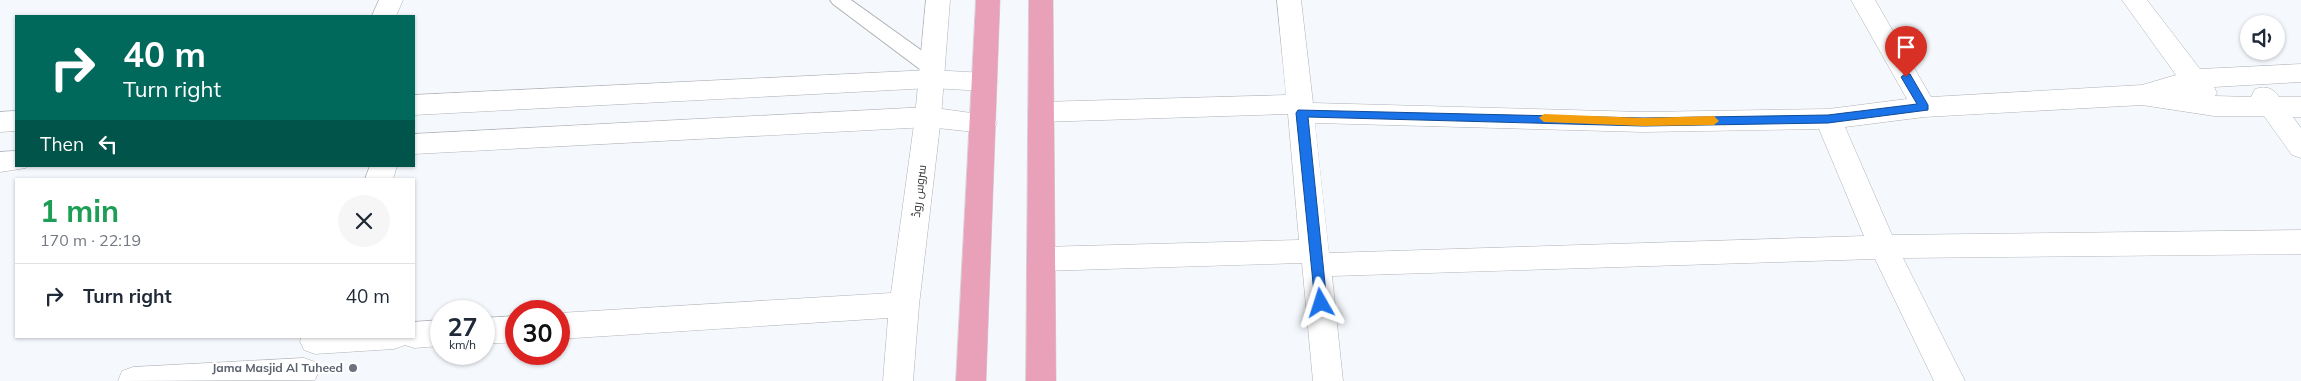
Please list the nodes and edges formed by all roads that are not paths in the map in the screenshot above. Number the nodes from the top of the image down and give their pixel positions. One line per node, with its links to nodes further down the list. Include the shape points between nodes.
1 (391, 0): 9 (street)
2 (839, 0): 10 (lane)
3 (938, 0): 10 (street, سروس روڈ)
4 (988, 0): 14 (main road)
5 (1041, 0): 22 (main road)
6 (1290, 0): 20 (street)
7 (1863, 0): 18 (street)
8 (2134, 0): 13 (street)
9 (384, 15)
10 (932, 73): 14 (street); 16 (street); 23 (street, سروس روڈ)
11 (2301, 73): 12 (street)
12 (2248, 76): 13 (street); 21 (street)
13 (2194, 79): 15 (street); 17 (street)
14 (985, 82): 27 (main road)
15 (2142, 95): 17 (street); 18 (street)
16 (415, 105)
17 (2214, 106): 21 (street)
18 (1924, 107): 24 (street)
19 (2301, 107): 21 (street)
20 (1301, 108): 22 (street); 24 (street, via 1643,122); 34 (street)
21 (2273, 108): 29 (street)
22 (1041, 112): 35 (main road)
23 (928, 117): 27 (street); 28 (street); 36 (street, سروس روڈ)
24 (1828, 119): 33 (street)
25 (15, 121): 26 (street)
26 (0, 122)
27 (984, 123): 45 (main road)
28 (415, 144)
29 (2301, 148)
30 (15, 161): 31 (street)
31 (0, 162)
32 (2301, 242): 33 (street)
33 (1883, 247): 34 (street); 48 (street)
34 (1316, 258): 35 (street); 47 (street)
35 (1041, 259): 46 (main road)
36 (904, 305): 37 (street); 44 (street, سروس روڈ)
37 (570, 325)
38 (430, 334): 39 (street)
39 (415, 335)
40 (342, 338): 41 (street)
41 (316, 339): 42 (street)
42 (302, 376): 43 (street)
43 (133, 381)
44 (898, 381)
45 (971, 381)
46 (1042, 381)
47 (1328, 381)
48 (1950, 381)

